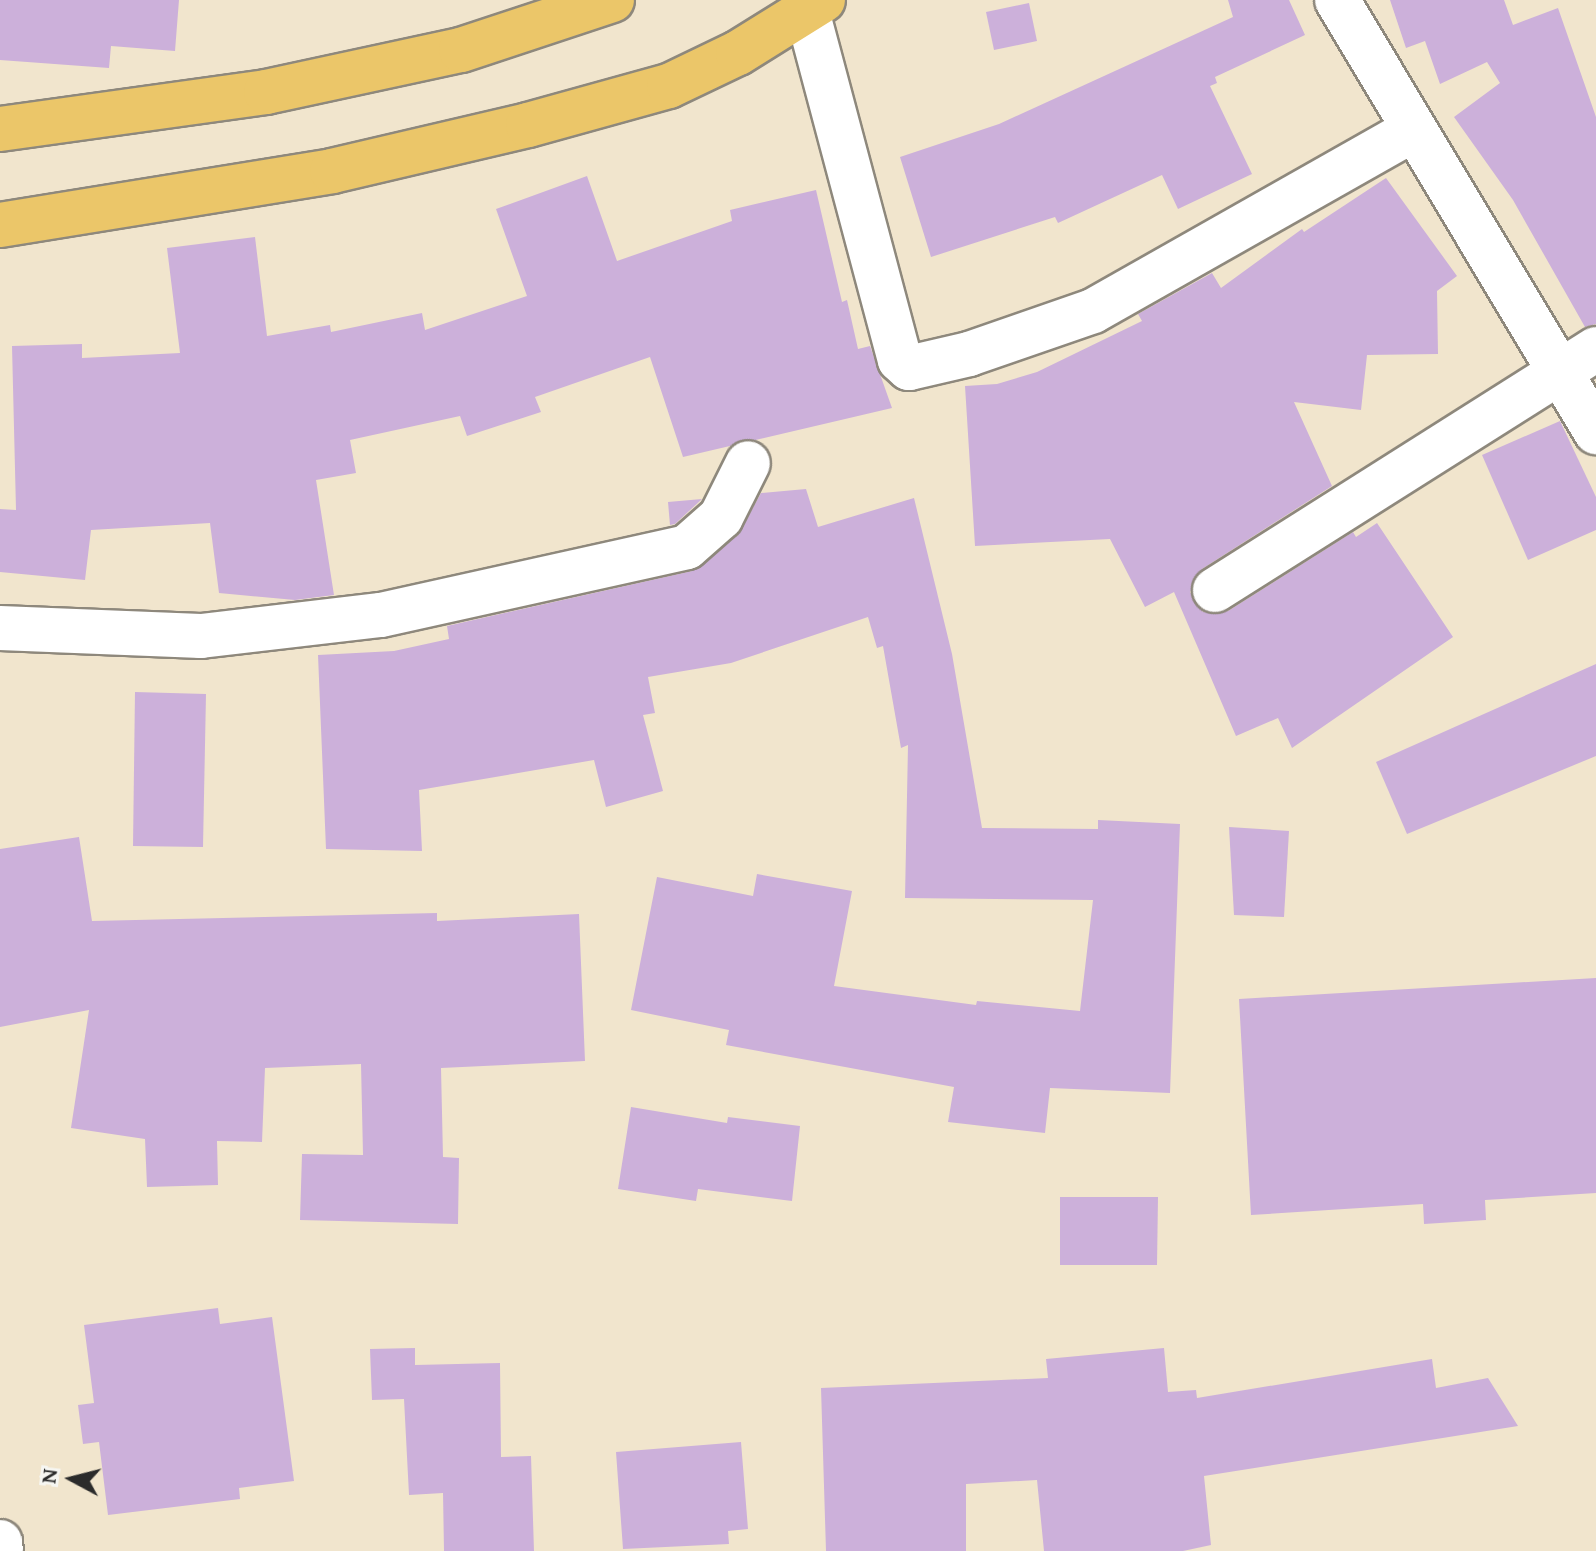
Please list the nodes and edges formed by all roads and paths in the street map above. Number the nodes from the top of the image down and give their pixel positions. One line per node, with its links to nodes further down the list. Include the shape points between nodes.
1 (612, 0): 4 (main road, via 461,50 266,92)
2 (1337, 0): 5 (street)
3 (815, 6): 5 (street, via 900,360 909,368 969,354 1093,311); 6 (main road, via 738,53 669,86 528,125 332,171)
4 (0, 129)
5 (1411, 131): 8 (street)
6 (0, 225)
7 (1596, 349): 8 (street)
8 (1558, 373): 9 (street); 11 (street)
9 (1596, 432)
10 (748, 463): 12 (street, via 706,536 687,547 381,615 201,636)
11 (1215, 590)
12 (0, 628)
13 (0, 1542): 14 (street)
14 (1, 1551)

